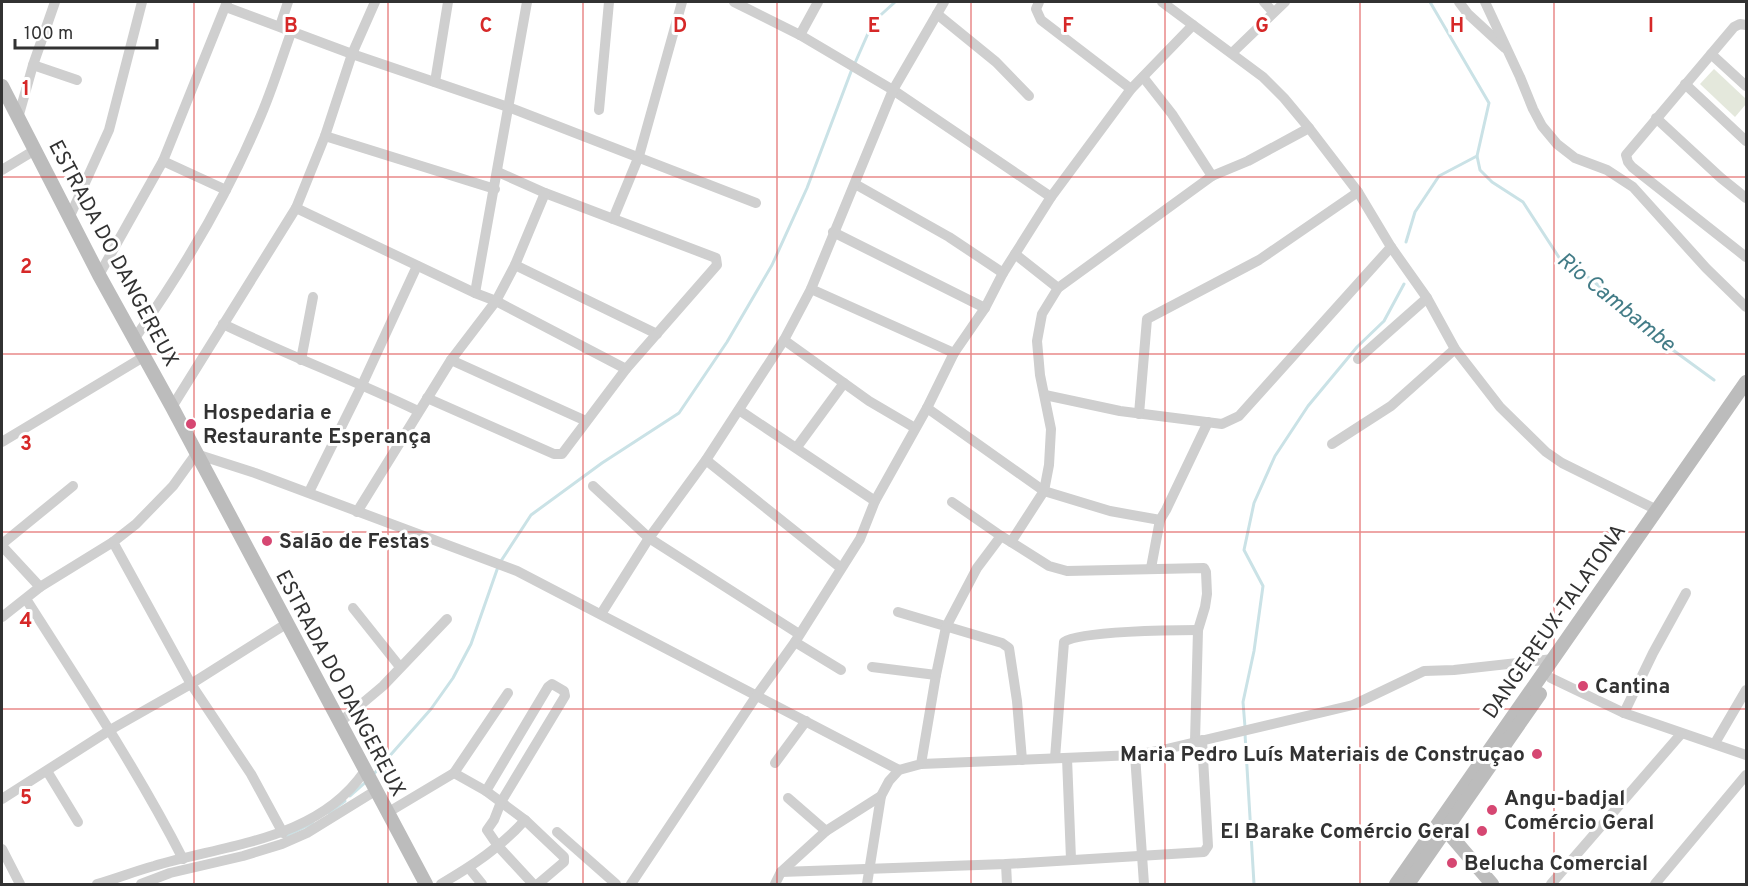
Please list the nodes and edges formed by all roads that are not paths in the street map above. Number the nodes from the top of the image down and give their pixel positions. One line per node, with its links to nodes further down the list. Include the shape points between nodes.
1 (55, 2): 30 (street)
2 (142, 2): 62 (street, via 109,130)
3 (288, 2): 23 (street)
4 (375, 2): 28 (street)
5 (448, 2): 33 (street)
6 (527, 2): 40 (street)
7 (609, 2): 41 (street)
8 (682, 2): 48 (street)
9 (734, 2): 25 (street)
10 (818, 2): 25 (street)
11 (944, 2): 20 (street)
12 (1039, 2): 36 (street, via 1036,9 1041,20)
13 (1162, 2): 21 (street)
14 (1263, 2): 19 (street)
15 (1285, 2): 19 (street)
16 (1459, 2): 26 (street, via 1493,39)
17 (1485, 2): 26 (street)
18 (227, 4): 23 (street); 49 (street)
19 (1273, 12): 27 (street)
20 (937, 14): 37 (street); 39 (street, via 996,62)
21 (1192, 25): 27 (street); 31 (street)
22 (1746, 25): 29 (street, via 1734,27)
23 (280, 26): 24 (street)
24 (292, 30): 28 (street); 55 (street, via 260,119)
25 (800, 35): 37 (street)
26 (1508, 49): 78 (street, via 1533,109 1557,144 1575,158 1607,170 1633,188)
27 (1232, 53): 44 (street, via 1263,77)
28 (352, 54): 33 (street); 45 (street)
29 (1711, 54): 34 (street); 35 (street)
30 (33, 65): 32 (street); 42 (street)
31 (1143, 77): 36 (street); 52 (street)
32 (77, 80)
33 (435, 82): 40 (street)
34 (1685, 84): 43 (street); 46 (street)
35 (1746, 86)
36 (1131, 89): 58 (street)
37 (893, 90): 53 (street); 58 (street)
38 (3, 92): 42 (main road, ESTRADA DO DANGEREUX)
39 (1029, 96)
40 (508, 107): 48 (street); 51 (street)
41 (599, 110)
42 (18, 118): 47 (main road, ESTRADA DO DANGEREUX)
43 (1656, 118): 59 (street); 67 (street, via 1629,149 1628,162)
44 (1309, 128): 52 (street); 56 (street)
45 (325, 136): 54 (street); 61 (street)
46 (1746, 141)
47 (35, 150): 50 (street); 62 (main road, ESTRADA DO DANGEREUX)
48 (639, 156): 60 (street); 63 (street)
49 (163, 161): 55 (street); 71 (street)
50 (2, 170)
51 (498, 172): 54 (street); 57 (street)
52 (1212, 176): 72 (street)
53 (855, 184): 64 (street); 70 (street, via 949,237)
54 (495, 189): 74 (street)
55 (226, 190): 82 (street, via 196,247)
56 (1358, 192): 65 (street); 101 (street, via 1259,260 1148,319)
57 (545, 193): 63 (street); 68 (street)
58 (1051, 197): 66 (street)
59 (1746, 198)
60 (756, 203)
61 (296, 208): 69 (street); 80 (street)
62 (70, 216): 71 (main road, ESTRADA DO DANGEREUX)
63 (613, 219): 81 (street, via 718,261)
64 (833, 232): 73 (street); 79 (street)
65 (1391, 247): 76 (street); 103 (street, via 1239,416 1222,424)
66 (1015, 254): 70 (street); 72 (street)
67 (1746, 257)
68 (515, 265): 77 (street); 81 (street)
69 (417, 266): 74 (street); 93 (street)
70 (1003, 273): 79 (street)
71 (99, 275): 82 (main road, ESTRADA DO DANGEREUX)
72 (1058, 288): 94 (street, via 1042,314 1038,330)
73 (811, 289): 83 (street); 85 (street)
74 (475, 293): 77 (street)
75 (313, 297): 88 (street)
76 (1427, 298): 84 (street); 87 (street)
77 (496, 301): 89 (street); 90 (street)
78 (1746, 307)
79 (985, 308): 85 (street)
80 (223, 324): 88 (street); 97 (street)
81 (657, 334): 90 (street)
82 (135, 338): 86 (main road, ESTRADA DO DANGEREUX)
83 (784, 340): 92 (street); 99 (street)
84 (1455, 349): 107 (street, via 1391,406); 117 (street, via 1500,407 1546,452)
85 (954, 353): 98 (street)
86 (145, 356): 97 (main road, ESTRADA DO DANGEREUX); 106 (street)
87 (1358, 359)
88 (301, 360): 93 (street)
89 (451, 360): 96 (street); 102 (street)
90 (626, 369): 102 (street)
91 (1746, 381): 104 (main road, DANGEREUX-TALATONA)
92 (844, 383): 105 (street); 108 (street)
93 (362, 385): 100 (street); 114 (street)
94 (1045, 395): 101 (street); 113 (street, via 1051,429)
95 (1746, 397): 104 (main road, DANGEREUX-TALATONA)
96 (427, 398): 100 (street); 102 (street, via 558,456)
97 (172, 407): 109 (main road, ESTRADA DO DANGEREUX)
98 (927, 408): 105 (street); 113 (street)
99 (739, 410): 108 (street); 110 (street)
100 (418, 411): 118 (street)
101 (1139, 414): 103 (street)
102 (586, 422)
103 (1208, 422): 119 (street)
104 (1721, 425): 117 (main road, DANGEREUX-TALATONA); 143 (main road, DANGEREUX-TALATONA)
105 (915, 428): 115 (street)
106 (2, 442)
107 (1332, 444)
108 (797, 447): 115 (street)
109 (196, 454): 114 (street); 122 (street, via 157,503); 134 (main road, ESTRADA DO DANGEREUX)
110 (706, 460): 120 (street); 124 (street)
111 (73, 486): 123 (street)
112 (593, 486): 120 (street)
113 (1044, 491): 119 (street, via 1110,511); 121 (street)
114 (309, 492): 118 (street)
115 (875, 501): 124 (street, via 860,539)
116 (952, 502): 121 (street)
117 (1657, 510): 138 (main road, DANGEREUX-TALATONA)
118 (357, 512): 131 (street, via 518,571)
119 (1160, 520): 125 (street)
120 (649, 538): 131 (street); 137 (street)
121 (1006, 539): 125 (street, via 1049,566 1067,571); 135 (street, via 977,568)
122 (113, 542): 126 (street); 144 (street)
123 (2, 545): 126 (street)
124 (841, 568): 137 (street)
125 (1151, 568): 136 (street, via 1204,568 1205,607)
126 (40, 587): 128 (street)
127 (1686, 593): 148 (street)
128 (26, 599): 132 (street); 151 (street)
129 (353, 608): 139 (street)
130 (898, 612): 135 (street)
131 (601, 614): 147 (street)
132 (2, 617)
133 (447, 619): 139 (street)
134 (286, 624): 144 (street); 150 (main road, ESTRADA DO DANGEREUX)
135 (946, 627): 142 (street); 159 (street, via 1009,648)
136 (1198, 630): 153 (street); 157 (street, via 1096,635 1064,642)
137 (797, 638): 141 (street); 147 (street)
138 (1553, 659): 153 (street, via 1424,671 1353,705); 203 (main road, DANGEREUX-TALATONA)
139 (400, 667): 150 (street)
140 (872, 667): 142 (street)
141 (841, 670)
142 (936, 675): 161 (street)
143 (1551, 678): 148 (street); 175 (main road, DANGEREUX-TALATONA)
144 (190, 684): 151 (street); 178 (street)
145 (1746, 690): 154 (street)
146 (508, 693): 164 (street)
147 (757, 695): 149 (street); 198 (street)
148 (1624, 713): 152 (street)
149 (806, 721): 160 (street); 162 (street)
150 (339, 723): 166 (main road, ESTRADA DO DANGEREUX)
151 (110, 730): 163 (street); 183 (street)
152 (1681, 734): 154 (street); 206 (street)
153 (1198, 741): 155 (street); 181 (street, via 1207,850)
154 (1715, 743): 156 (street)
155 (1134, 755): 158 (street); 181 (street)
156 (1746, 755)
157 (1055, 758): 158 (street); 159 (street)
158 (1067, 758): 182 (street)
159 (1022, 760): 161 (street)
160 (775, 763)
161 (921, 764): 162 (street)
162 (899, 770): 168 (street)
163 (47, 771): 170 (street); 174 (street)
164 (454, 773): 167 (street); 172 (street)
165 (1746, 775): 207 (street)
166 (369, 780): 172 (main road, ESTRADA DO DANGEREUX); 178 (street); 188 (street, via 307,833)
167 (486, 791): 171 (street); 171 (street, via 548,687 552,684 564,691 565,696)
168 (881, 796): 176 (street); 186 (street)
169 (788, 798): 176 (street)
170 (2, 799)
171 (501, 802): 173 (street); 179 (street, via 487,830)
172 (387, 813): 192 (main road, ESTRADA DO DANGEREUX)
173 (525, 820): 179 (street); 196 (street, via 564,857 564,862)
174 (78, 822)
175 (1446, 830): 204 (main road, DANGEREUX-TALATONA); 205 (main road)
176 (826, 831): 187 (street)
177 (557, 832): 197 (street)
178 (284, 833): 183 (street)
179 (498, 846): 185 (street); 195 (street)
180 (2, 849): 189 (street)
181 (1141, 856): 182 (street); 202 (street)
182 (1071, 859): 184 (street)
183 (183, 860): 190 (street)
184 (1006, 864): 186 (street); 201 (street)
185 (469, 868): 193 (street); 194 (street)
186 (870, 868): 187 (street); 200 (street)
187 (781, 872): 199 (street)
188 (169, 879): 191 (street)
189 (20, 885)
190 (97, 885)
191 (141, 885)
192 (426, 885)
193 (441, 885)
194 (482, 885)
195 (533, 885)
196 (538, 885)
197 (616, 885)
198 (632, 885)
199 (775, 885)
200 (867, 885)
201 (1007, 885)
202 (1143, 885)
203 (1396, 885)
204 (1408, 885)
205 (1492, 885)
206 (1551, 885)
207 (1654, 885)

